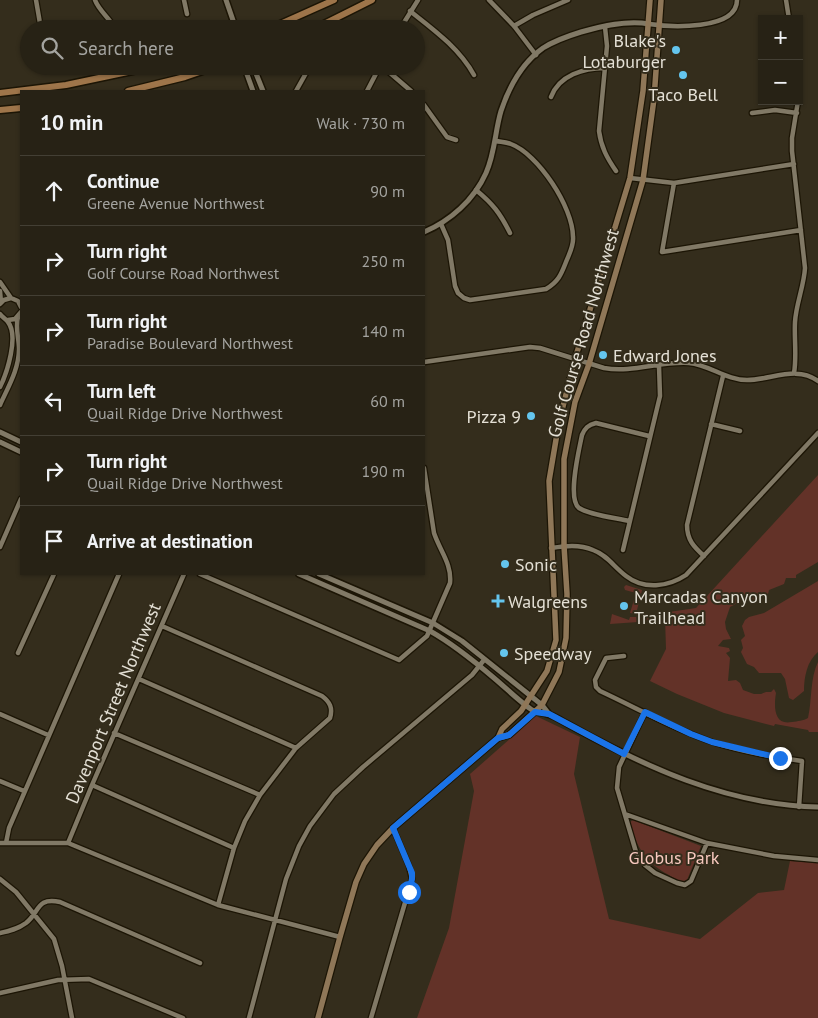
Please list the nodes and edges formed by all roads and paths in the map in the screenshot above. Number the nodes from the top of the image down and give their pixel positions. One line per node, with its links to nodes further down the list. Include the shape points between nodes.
1 (36, 0): 17 (street)
2 (95, 0): 18 (street)
3 (184, 0): 15 (street)
4 (226, 0): 19 (street)
5 (334, 0): 20 (main road)
6 (372, 0): 21 (main road)
7 (418, 0): 14 (street)
8 (489, 0): 26 (street)
9 (568, 0): 26 (street)
10 (650, 0): 25 (main road, Golf Course Road Northwest)
11 (661, 0): 27 (main road, Golf Course Road Northwest)
12 (737, 0): 27 (street, via 733,12 721,20 691,26)
13 (786, 0): 16 (street)
14 (410, 11): 22 (street); 23 (street)
15 (187, 14)
16 (788, 15)
17 (39, 20)
18 (110, 20)
19 (233, 20)
20 (289, 20)
21 (332, 20)
22 (405, 20)
23 (421, 20)
24 (425, 24): 38 (street, via 453,47)
25 (649, 24): 27 (street); 28 (street); 57 (main road, Golf Course Road Northwest)
26 (514, 26): 29 (street)
27 (660, 26): 58 (main road, Golf Course Road Northwest)
28 (605, 27): 29 (street, via 563,38); 30 (street)
29 (536, 55): 54 (street, via 514,80 501,111)
30 (605, 68): 46 (street, via 592,68 570,76 559,83); 56 (street, via 600,142)
31 (115, 75): 45 (main road)
32 (189, 75): 39 (main road)
33 (247, 75): 40 (street)
34 (257, 75): 41 (street)
35 (305, 75): 42 (street)
36 (376, 75): 43 (street)
37 (392, 75): 44 (street)
38 (474, 75)
39 (132, 90)
40 (253, 90)
41 (264, 90)
42 (297, 90)
43 (368, 90)
44 (411, 90)
45 (0, 92)
46 (551, 97)
47 (798, 105): 52 (street)
48 (425, 106): 53 (street, via 447,136)
49 (20, 108): 50 (main road)
50 (0, 110)
51 (752, 113): 52 (street, via 775,110)
52 (797, 113): 55 (street, via 792,138)
53 (456, 140)
54 (496, 141): 60 (street, via 486,174); 61 (street, via 513,144 536,163 565,207 574,236 560,278 546,288 470,300 464,298 455,286 448,240)
55 (794, 164): 59 (street); 62 (street)
56 (616, 171)
57 (630, 178): 58 (street); 73 (main road, Golf Course Road Northwest)
58 (643, 180): 59 (street); 75 (main road, Golf Course Road Northwest)
59 (674, 184): 62 (street, via 662,252)
60 (476, 190): 61 (street, via 457,212); 64 (street, via 492,202)
61 (441, 224): 63 (street)
62 (801, 230): 77 (street, via 805,268 795,321)
63 (425, 232)
64 (510, 233)
65 (0, 282): 67 (street)
66 (0, 292): 68 (street)
67 (16, 299): 68 (street)
68 (1, 303)
69 (0, 314): 72 (street)
70 (20, 314): 71 (street)
71 (18, 317): 72 (street); 81 (street, via 17,362)
72 (8, 320): 80 (street, via 12,349)
73 (576, 359): 74 (street, via 530,347); 75 (street); 95 (main road, Golf Course Road Northwest, via 559,422 549,481)
74 (425, 362)
75 (589, 364): 76 (street, via 615,370); 93 (main road, Golf Course Road Northwest, via 575,402 564,459)
76 (659, 366): 78 (street, via 690,363); 86 (street, via 660,396)
77 (794, 373): 78 (street, via 748,380); 79 (street)
78 (723, 376): 82 (street)
79 (818, 381)
80 (0, 387)
81 (0, 405)
82 (712, 424): 83 (street); 97 (street, via 687,525 691,544)
83 (740, 431)
84 (0, 432): 88 (street)
85 (818, 433): 97 (street)
86 (649, 436): 92 (street); 92 (street, via 602,424 590,425 582,435 573,494 576,505 585,511)
87 (0, 442): 89 (street)
88 (20, 442)
89 (20, 452)
90 (425, 474): 110 (street, via 434,533 451,574)
91 (20, 501): 94 (street)
92 (629, 521): 96 (street)
93 (564, 546): 95 (street); 97 (street, via 593,550 612,561 626,576 651,586 677,582); 120 (main road, Golf Course Road Northwest, via 566,638 558,672)
94 (0, 547)
95 (551, 548): 118 (main road, Golf Course Road Northwest, via 556,640 547,671)
96 (623, 550)
97 (704, 556)
98 (54, 575): 113 (street)
99 (119, 575): 126 (street)
100 (184, 575): 111 (street, Davenport Street Northwest)
101 (202, 575): 112 (street, via 399,660)
102 (301, 575): 105 (street)
103 (322, 575): 104 (street)
104 (332, 579): 105 (street); 106 (street, via 338,576)
105 (320, 583): 107 (street)
106 (340, 583): 107 (street); 108 (street)
107 (343, 593): 109 (street)
108 (368, 595): 109 (street); 110 (street)
109 (375, 607): 112 (street)
110 (433, 623): 112 (street); 115 (street)
111 (162, 626): 117 (street, Davenport Street Northwest); 128 (street, via 328,701 330,718)
112 (430, 631): 116 (street)
113 (18, 653)
114 (624, 656): 122 (street, via 606,658 595,680 596,686 600,691)
115 (484, 660): 116 (street); 118 (street)
116 (480, 666): 119 (street); 146 (street, via 328,801 294,855)
117 (139, 679): 125 (street, Davenport Street Northwest); 128 (street)
118 (531, 698): 119 (main road, Golf Course Road Northwest); 120 (street)
119 (526, 705): 121 (street); 127 (main road, Golf Course Road Northwest, via 502,729)
120 (542, 705): 121 (main road, Golf Course Road Northwest); 124 (street)
121 (535, 712): 124 (street); 127 (main road, Golf Course Road Northwest, via 509,735)
122 (645, 712): 129 (street); 134 (street, via 712,742 802,761)
123 (0, 714): 126 (street)
124 (549, 714): 129 (street)
125 (114, 733): 131 (street, Davenport Street Northwest); 133 (street)
126 (48, 736): 132 (street)
127 (498, 738): 137 (main road, Golf Course Road Northwest)
128 (296, 748): 133 (street)
129 (624, 754): 134 (street, via 712,790); 136 (street, via 617,788)
130 (0, 781): 132 (street)
131 (92, 785): 139 (street, Davenport Street Northwest); 141 (street)
132 (24, 791): 138 (street)
133 (260, 795): 141 (street)
134 (799, 807): 135 (street)
135 (818, 807)
136 (625, 814): 140 (street); 140 (street, via 636,852 645,865 677,884 691,881)
137 (393, 828): 148 (main road, Golf Course Road Northwest, via 364,864); 156 (street, via 412,879)
138 (3, 843): 139 (street)
139 (68, 843): 144 (street)
140 (707, 843): 142 (street, via 774,856)
141 (234, 848): 144 (street)
142 (818, 860)
143 (0, 879): 145 (street, via 11,886)
144 (218, 905): 146 (street)
145 (34, 913): 147 (street, via 21,926); 149 (street, via 44,902 60,902); 150 (street, via 54,938)
146 (274, 921): 148 (street); 154 (street)
147 (0, 934)
148 (340, 937): 155 (main road, Golf Course Road Northwest)
149 (200, 964)
150 (64, 980): 151 (street); 152 (street); 153 (street, via 89,979)
151 (0, 993)
152 (72, 1018)
153 (182, 1018)
154 (249, 1018)
155 (318, 1018)
156 (371, 1018)

